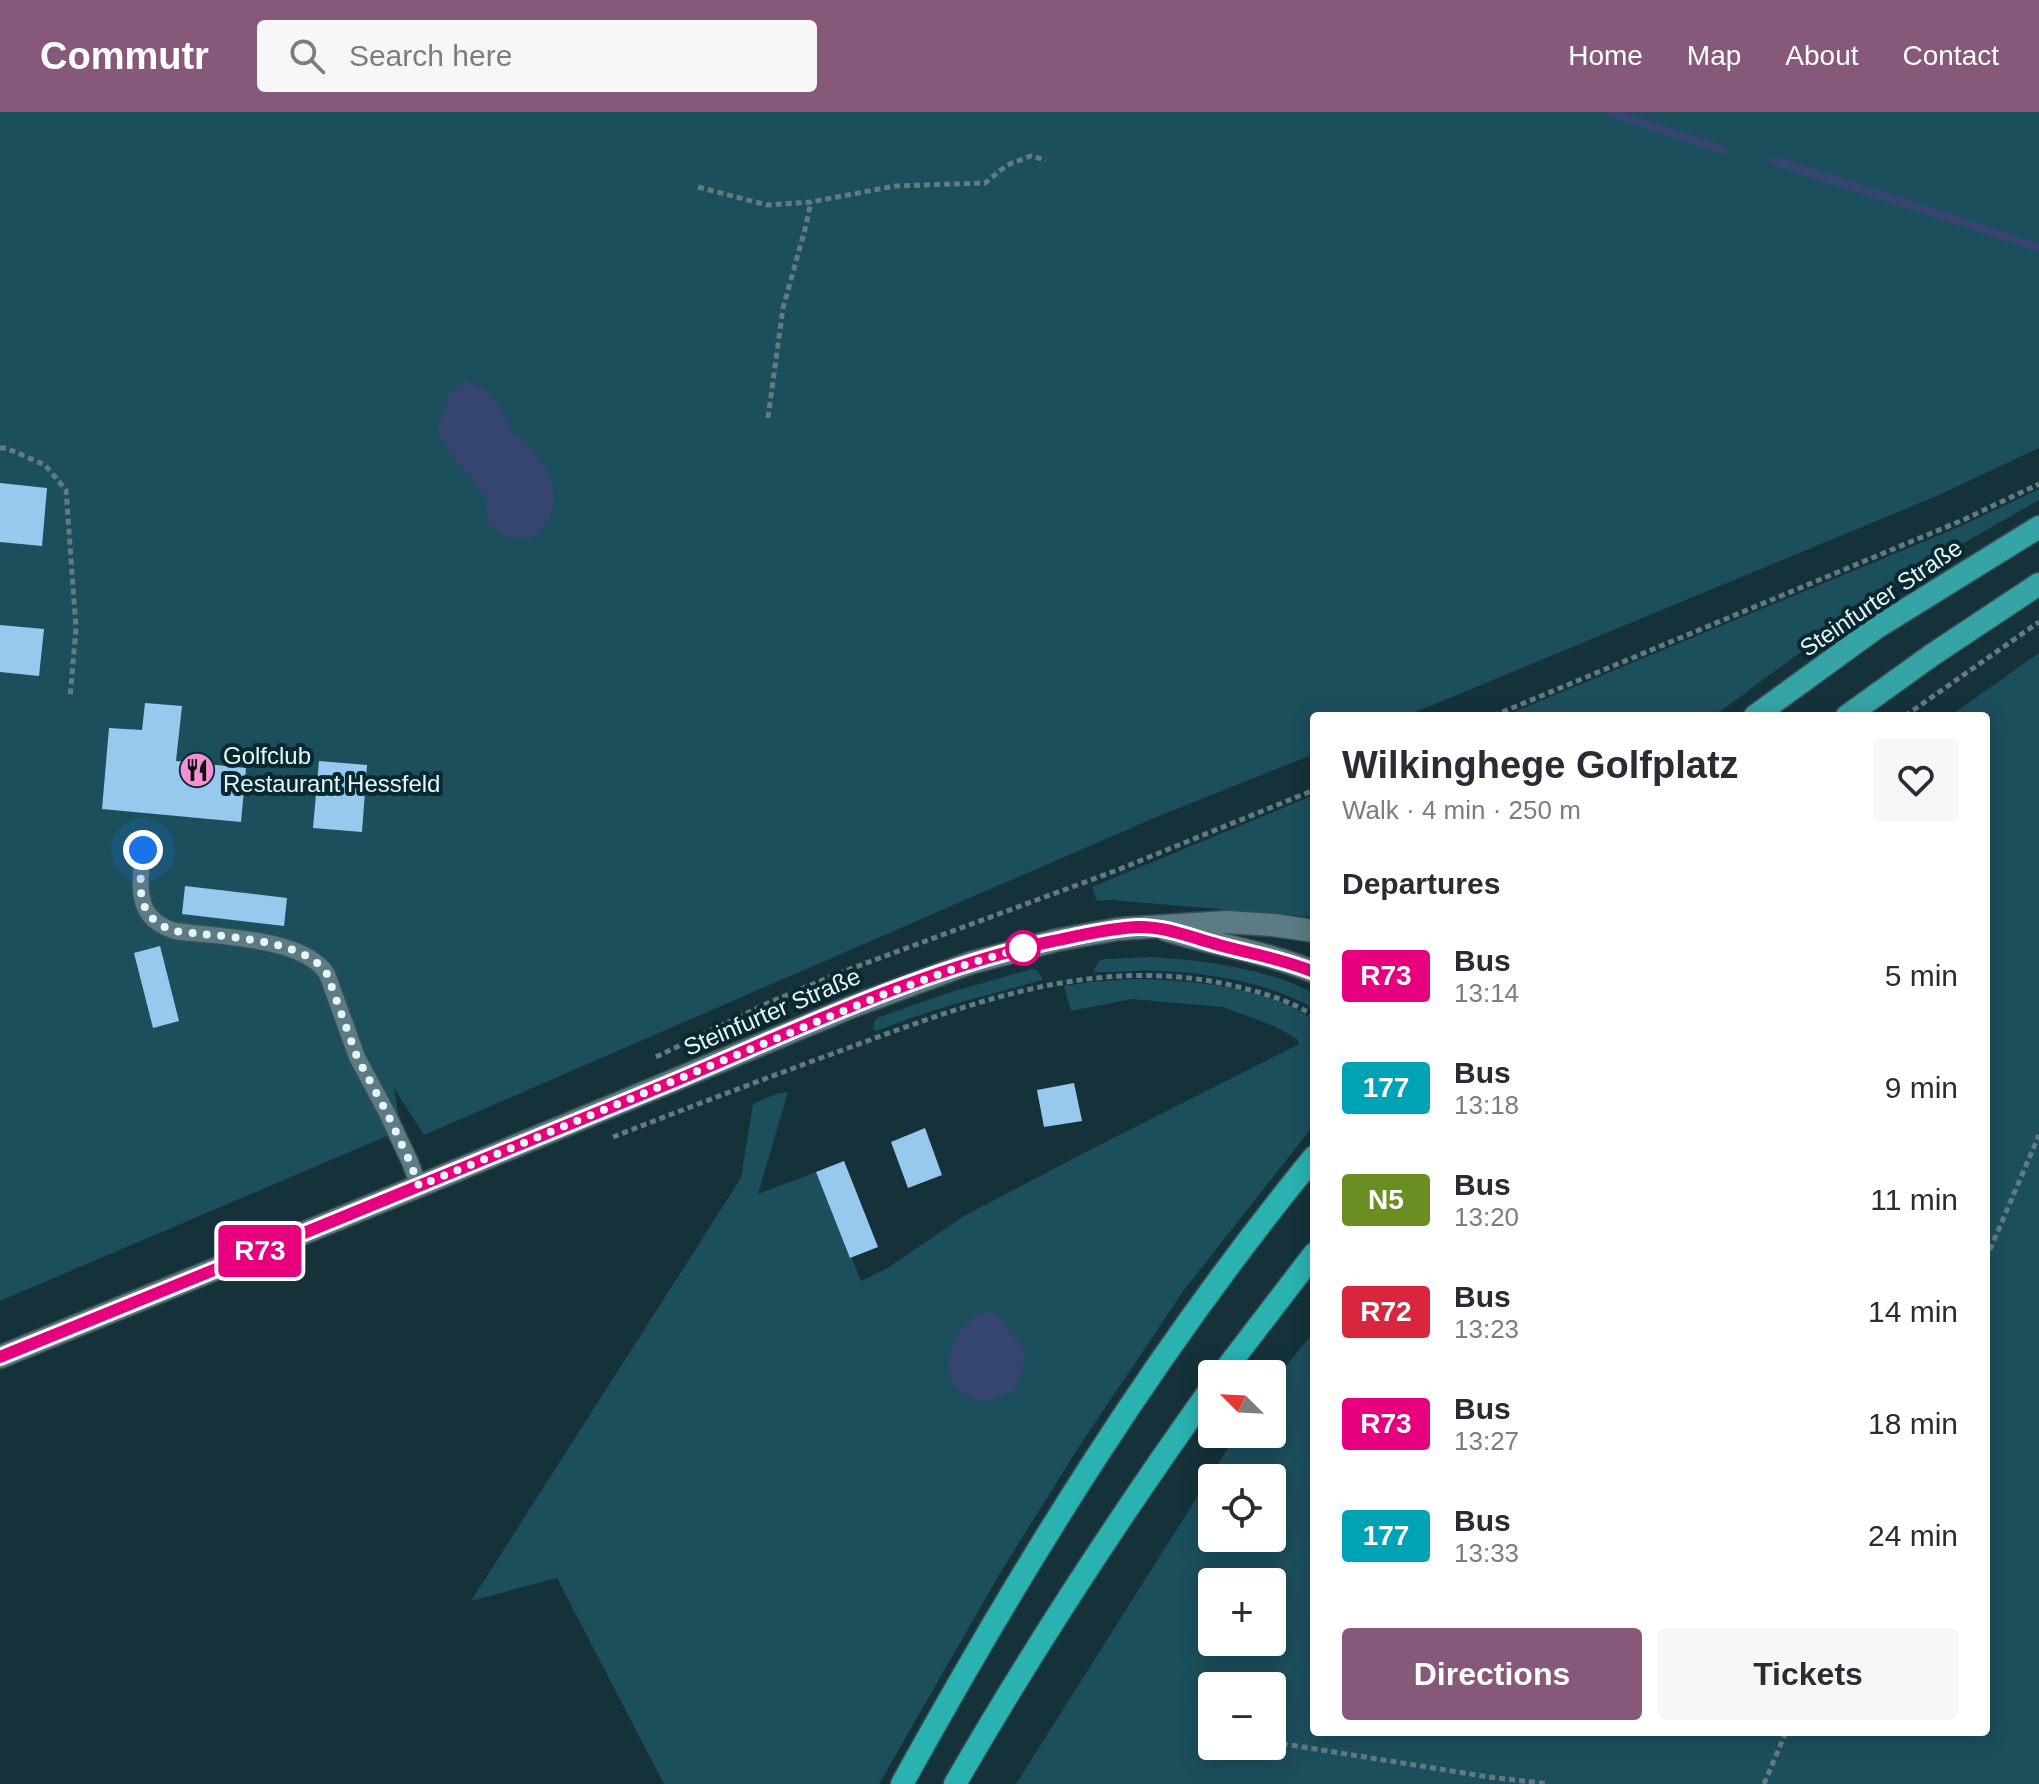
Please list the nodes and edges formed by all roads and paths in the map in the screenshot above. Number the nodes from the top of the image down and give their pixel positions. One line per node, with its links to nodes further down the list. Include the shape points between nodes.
1 (1046, 160): 3 (path, via 1031,156 1007,165 985,183 895,186)
2 (698, 187): 3 (path, via 767,205)
3 (811, 202): 4 (path, via 783,308)
4 (768, 418)
5 (0, 448): 10 (path, via 45,465 66,490 76,628)
6 (2039, 484): 11 (path)
7 (2039, 527): 12 (main road, Steinfurter Straße, via 1876,628)
8 (2039, 584): 13 (main road)
9 (2039, 622): 14 (path)
10 (70, 698)
11 (1503, 712)
12 (1760, 712)
13 (1853, 712)
14 (1911, 712)
15 (143, 850): 23 (lane, via 141,899 159,925 280,945 323,967 357,1057)
16 (1157, 927): 17 (main road, Steinfurter Straße, via 1227,922); 18 (main road, Steinfurter Straße); 23 (main road, Steinfurter Straße, via 1057,940 924,979)
17 (1310, 930)
18 (1310, 971)
19 (1310, 1013): 21 (path, via 1271,996 1196,979 1132,976 1059,983 963,1006)
20 (2039, 1135): 24 (path)
21 (600, 1142)
22 (1310, 1162): 31 (highway, via 1176,1337 1068,1500)
23 (419, 1186): 26 (main road, Steinfurter Straße)
24 (1990, 1250)
25 (1310, 1259): 27 (highway)
26 (0, 1357)
27 (1233, 1360)
28 (1198, 1407): 32 (highway, via 1093,1560)
29 (1784, 1736): 34 (path)
30 (1286, 1744): 33 (path)
31 (902, 1784)
32 (955, 1784)
33 (1549, 1784)
34 (1764, 1784)

